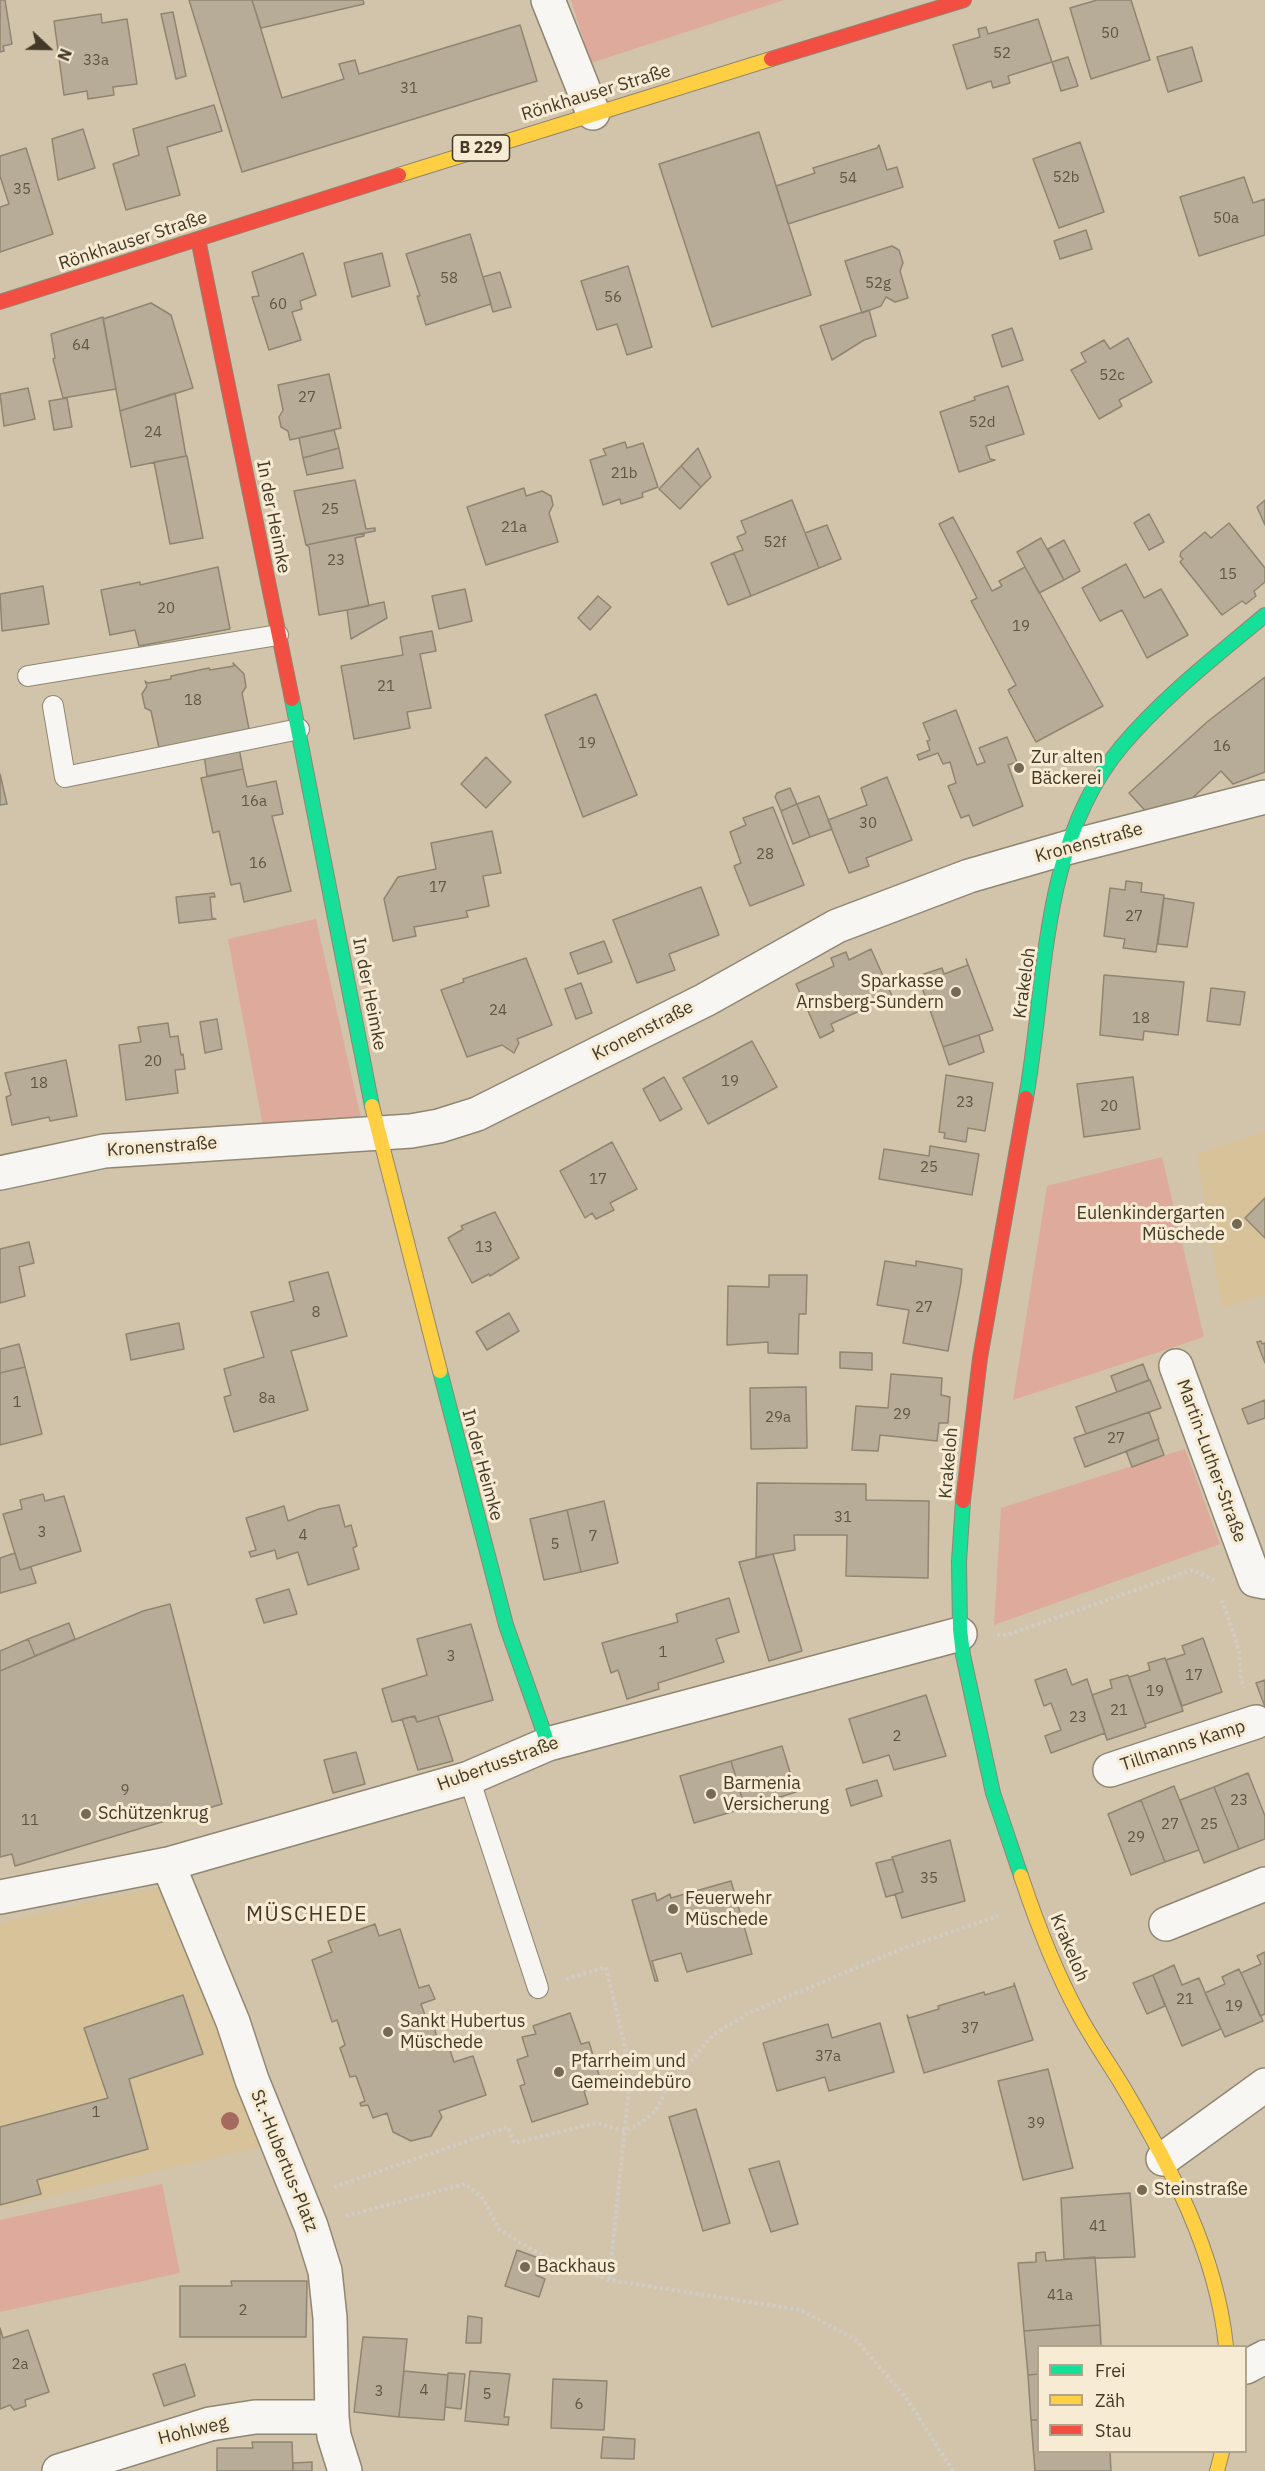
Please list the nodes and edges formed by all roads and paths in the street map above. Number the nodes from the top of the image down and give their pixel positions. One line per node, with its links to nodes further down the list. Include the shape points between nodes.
1 (548, 0): 3 (street)
2 (964, 0): 3 (street, Rönkhauser Straße / B 229)
3 (593, 113): 4 (street, Rönkhauser Straße / B 229)
4 (198, 239): 5 (street, Rönkhauser Straße / B 229); 7 (street, In der Heimke)
5 (0, 302)
6 (1265, 615): 12 (street, Krakeloh, via 1139,723 1085,801)
7 (278, 635): 8 (lane); 10 (street, In der Heimke)
8 (28, 676)
9 (53, 706): 10 (lane, via 65,777)
10 (298, 729): 13 (street, In der Heimke)
11 (1265, 797): 12 (street, Kronenstraße)
12 (1066, 848): 13 (street, Kronenstraße, via 969,876 837,926 705,1000 477,1114 411,1131); 18 (street, Krakeloh, via 972,1406 962,1519)
13 (377, 1131): 14 (street, Kronenstraße, via 104,1151); 20 (street, In der Heimke, via 506,1625)
14 (0, 1173)
15 (1176, 1366): 16 (street, Martin-Luther-Straße)
16 (1260, 1581): 18 (path, via 1216,1582 1193,1570 1006,1635)
17 (1220, 1593): 19 (path, via 1239,1650 1241,1678)
18 (960, 1634): 20 (street, Hubertusstraße); 26 (street, Krakeloh, via 997,1808)
19 (1258, 1724): 21 (street, Tillmanns Kamp)
20 (548, 1744): 22 (street, Hubertusstraße)
21 (1110, 1770)
22 (469, 1778): 23 (street, Hubertusstraße); 28 (lane)
23 (168, 1864): 25 (street, Hubertusstraße); 32 (street, St.-Hubertus-Platz)
24 (1265, 1884): 27 (street)
25 (0, 1897)
26 (1032, 1905): 30 (path, via 901,1949 748,2013 713,2035 666,2090 655,2112); 31 (street, Krakeloh, via 1074,2006)
27 (1166, 1924)
28 (538, 1988): 30 (path, via 606,1967 626,2047 629,2089)
29 (1265, 2085): 31 (street)
30 (623, 2131): 32 (path, via 597,2123 514,2143 508,2127); 33 (path)
31 (1163, 2159): 34 (street, Krakeloh, via 1204,2250 1226,2320)
32 (305, 2212): 33 (path, via 465,2184 481,2196 500,2230 536,2252); 37 (street, St.-Hubertus-Platz, via 325,2271)
33 (609, 2280): 41 (path, via 801,2310 856,2340 907,2399)
34 (1226, 2345)
35 (1265, 2357): 36 (street)
36 (1247, 2366)
37 (332, 2417): 39 (street, Hohlweg, via 255,2417 210,2424); 40 (street, St.-Hubertus-Platz)
38 (1222, 2453): 42 (street)
39 (59, 2471)
40 (345, 2471)
41 (953, 2471)
42 (1217, 2471)

